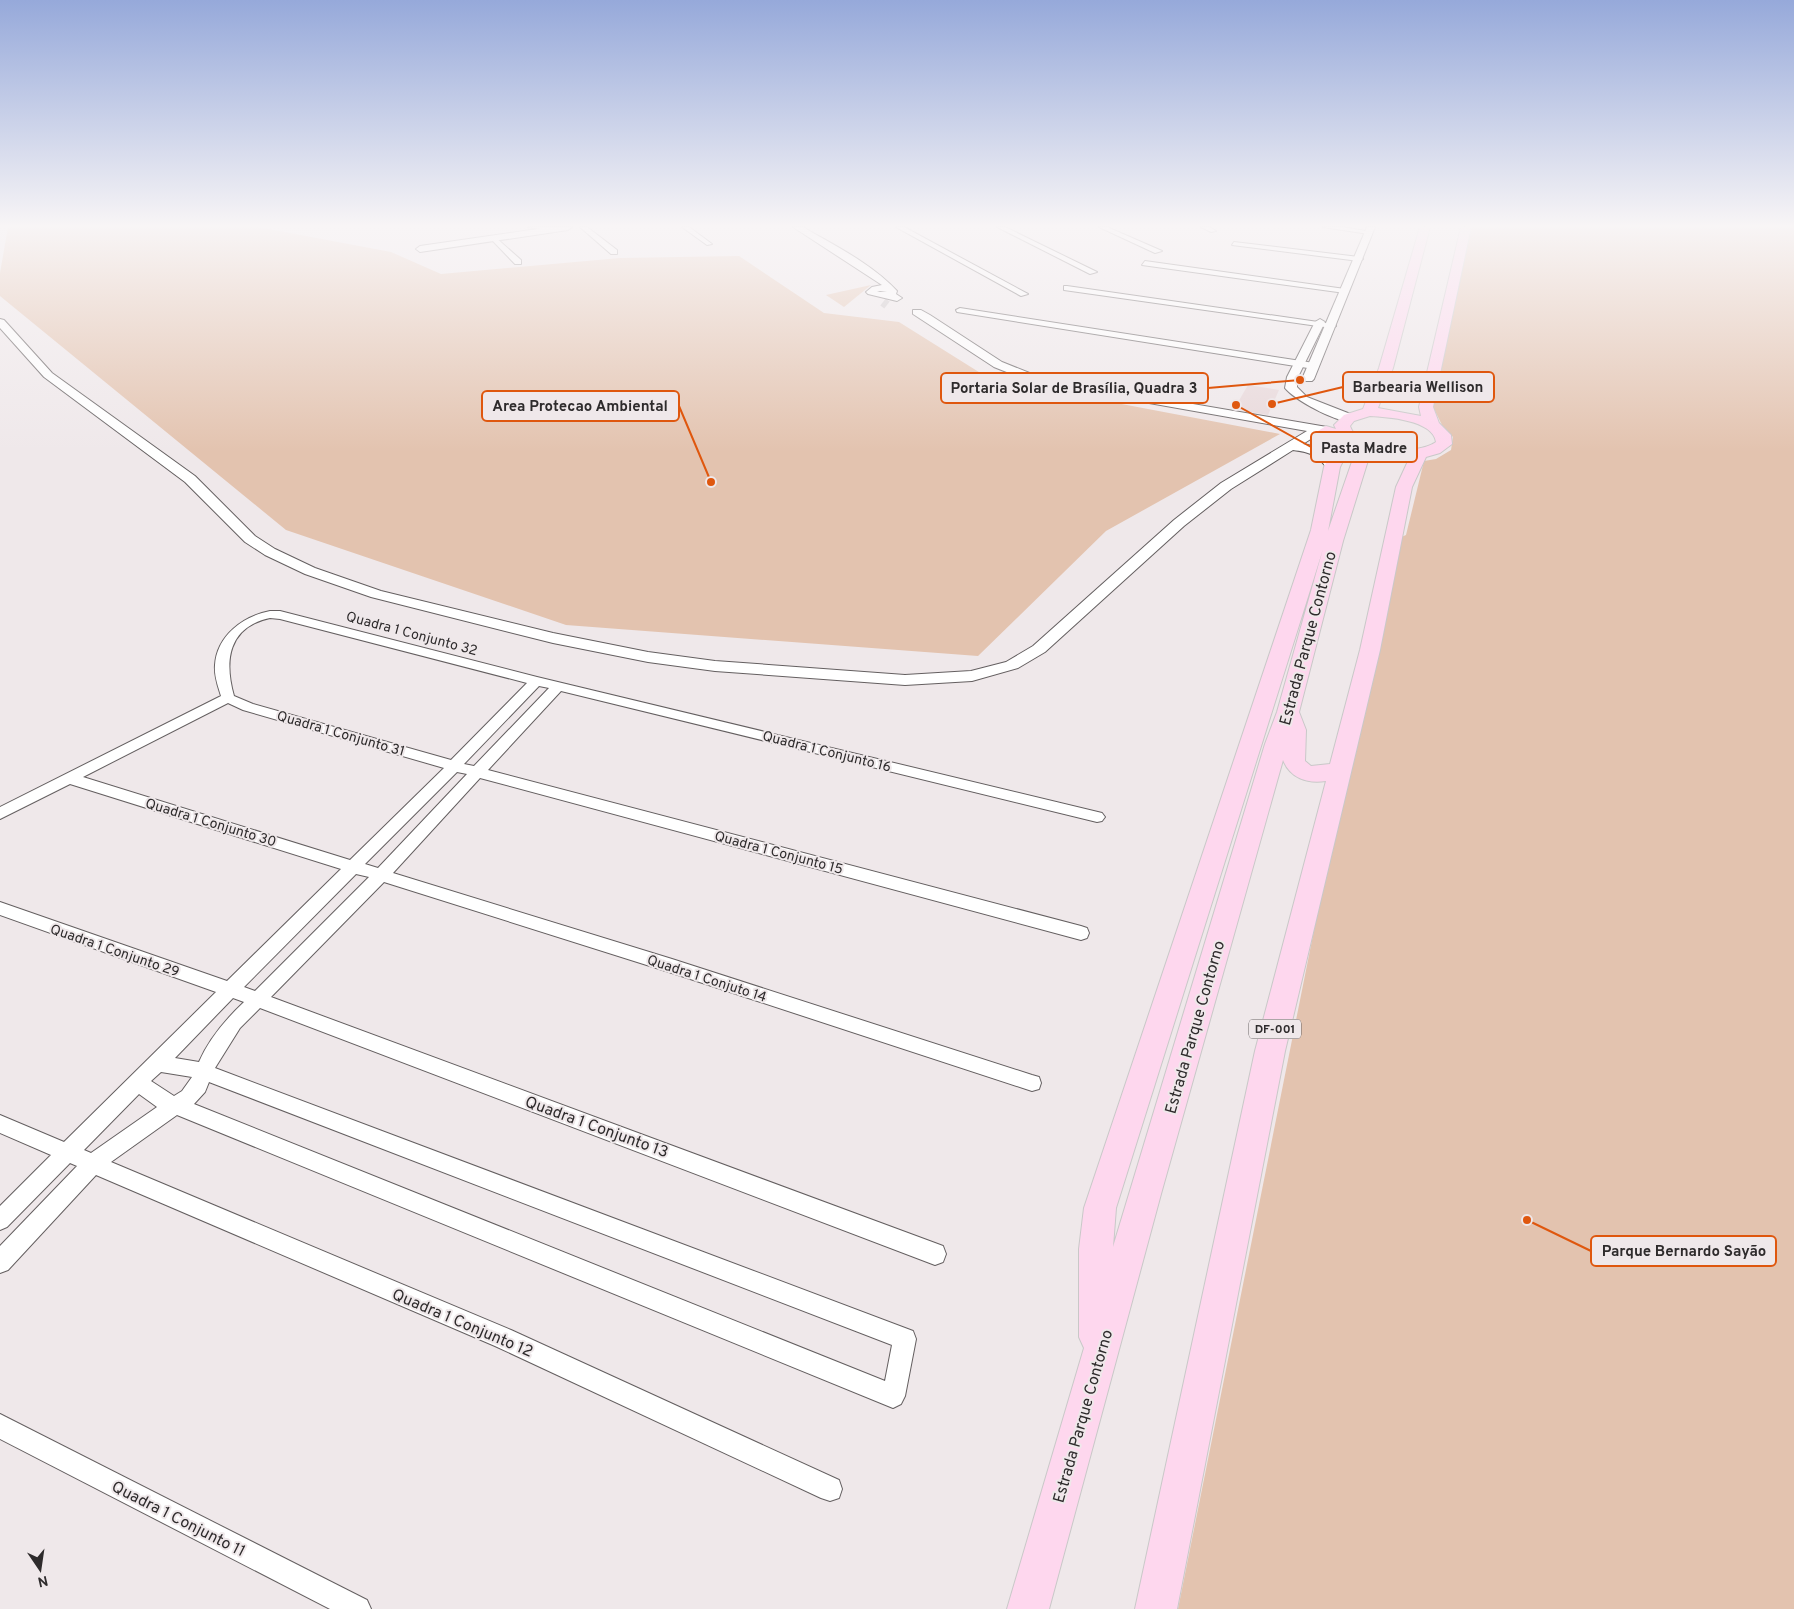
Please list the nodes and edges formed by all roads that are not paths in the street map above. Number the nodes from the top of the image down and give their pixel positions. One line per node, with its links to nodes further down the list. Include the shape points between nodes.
1 (897, 302): 13 (street, via 920,311 997,364 1036,378)
2 (1166, 302): 9 (street)
3 (1329, 302): 9 (street)
4 (1341, 302): 10 (street)
5 (1404, 302): 15 (main road, via 1386,368)
6 (1449, 302): 17 (main road, via 1426,408)
7 (960, 310): 11 (street)
8 (0, 322): 20 (street, via 48,375 190,479 226,517 270,552 341,583 376,594 599,648 715,666 905,680 972,676 1012,666 1039,649 1179,523 1226,486)
9 (1319, 324): 10 (street); 11 (street)
10 (1332, 326): 12 (street)
11 (1300, 364): 12 (street); 14 (street, via 1291,388)
12 (1314, 366): 14 (street)
13 (1092, 389): 18 (street)
14 (1303, 398): 16 (street)
15 (1369, 412): 16 (main road); 17 (main road, via 1404,415)
16 (1349, 418): 19 (main road, via 1342,425)
17 (1432, 425): 22 (main road, via 1443,436 1444,444 1435,451)
18 (1322, 430): 19 (street); 20 (street); 23 (main road, via 1337,435 1344,442)
19 (1344, 433): 21 (main road)
20 (1288, 446): 23 (street, via 1320,453 1328,458)
21 (1365, 447): 22 (main road, via 1392,454); 25 (main road, Estrada Parque Contorno)
22 (1419, 455): 31 (main road, DF-001, via 1404,488 1370,650)
23 (1332, 467): 24 (main road)
24 (1319, 531): 25 (main road, via 1317,552); 53 (main road, via 1100,1208 1096,1249)
25 (1323, 582): 29 (main road, Estrada Parque Contorno)
26 (536, 681): 27 (street, Quadra 1 Conjunto 32); 28 (street, Quadra 1 Conjunto 32, via 280,615 264,614 251,620 229,644 222,659); 30 (street)
27 (558, 686): 32 (street); 35 (street, Quadra 1 Conjunto 16)
28 (228, 698): 30 (street, Quadra 1 Conjunto 31); 33 (street)
29 (1288, 712): 31 (main road, via 1296,728 1294,761 1298,766 1318,775); 53 (main road, Estrada Parque Contorno, via 1207,977)
30 (454, 766): 32 (street, Quadra 1 Conjunto 31); 36 (street)
31 (1340, 769): 58 (main road, DF-001, via 1270,1051)
32 (477, 770): 37 (street); 39 (street, Quadra 1 Conjunto 15)
33 (69, 778): 34 (street); 36 (street, Quadra 1 Conjunto 30)
34 (0, 814)
35 (1097, 817)
36 (352, 866): 37 (street, Quadra 1 Conjunto 30); 40 (street)
37 (381, 875): 41 (street); 45 (street, Quadra 1 Conjuto 14)
38 (0, 908): 40 (street, Quadra 1 Conjunto 29)
39 (1081, 933)
40 (230, 990): 41 (street, Quadra 1 Conjunto 29); 42 (street)
41 (257, 999): 43 (street, via 222,1038); 51 (street, Quadra 1 Conjunto 13)
42 (158, 1063): 43 (street, via 190,1067); 44 (street)
43 (205, 1073): 46 (street, via 198,1086); 46 (street, via 905,1339 892,1396)
44 (139, 1083): 46 (street, via 164,1101); 48 (street)
45 (1032, 1083)
46 (178, 1105): 49 (street)
47 (0, 1124): 48 (street, Quadra 1 Conjunto 12)
48 (66, 1153): 49 (street, Quadra 1 Conjunto 12); 50 (street)
49 (93, 1164): 52 (street); 55 (street, Quadra 1 Conjunto 12, via 503,1338)
50 (0, 1220)
51 (935, 1254)
52 (0, 1262)
53 (1097, 1364): 57 (main road, Estrada Parque Contorno)
54 (0, 1426): 56 (street, Quadra 1 Conjunto 11)
55 (830, 1489)
56 (358, 1609)
57 (1028, 1609)
58 (1156, 1609)

